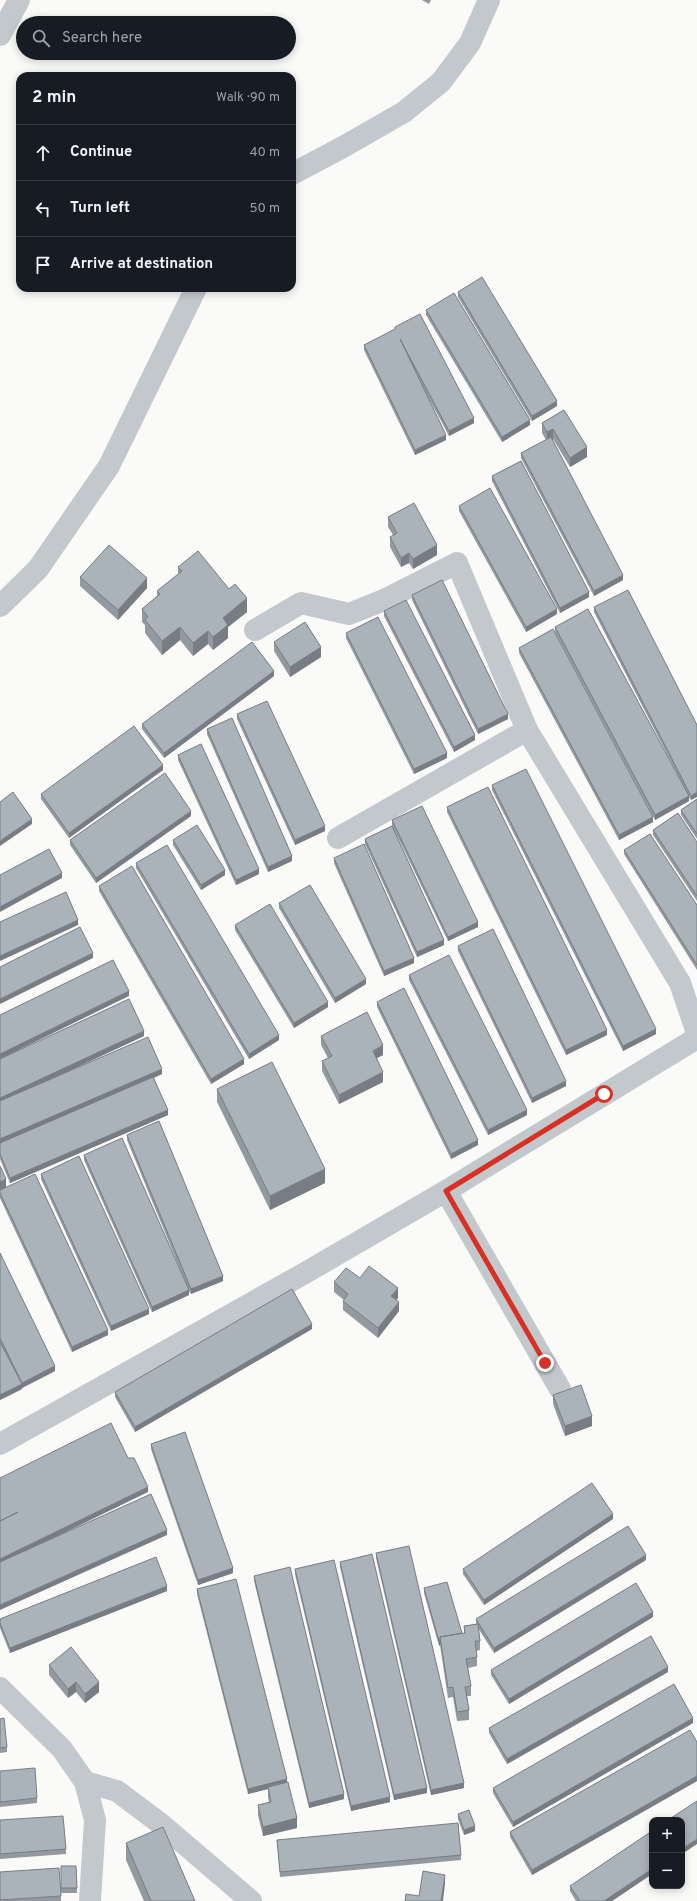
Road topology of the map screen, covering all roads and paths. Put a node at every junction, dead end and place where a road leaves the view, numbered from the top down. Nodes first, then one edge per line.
1 (19, 0) edge
2 (489, 0) edge
3 (0, 35) edge
4 (296, 172) edge
5 (194, 292) edge
6 (0, 606) edge
7 (255, 630) dead end
8 (527, 730) junction
9 (338, 838) dead end
10 (697, 1033) edge
11 (697, 1038) edge
12 (446, 1191) junction
13 (560, 1389) dead end
14 (0, 1444) edge
15 (0, 1688) edge
16 (85, 1782) junction
17 (90, 1901) edge
18 (251, 1901) edge

1 - 3 street
2 - 4 street
5 - 6 street
7 - 8 street
8 - 9 street
8 - 10 street
11 - 12 street
12 - 13 street
12 - 14 street
15 - 16 street
16 - 17 street
16 - 18 street

